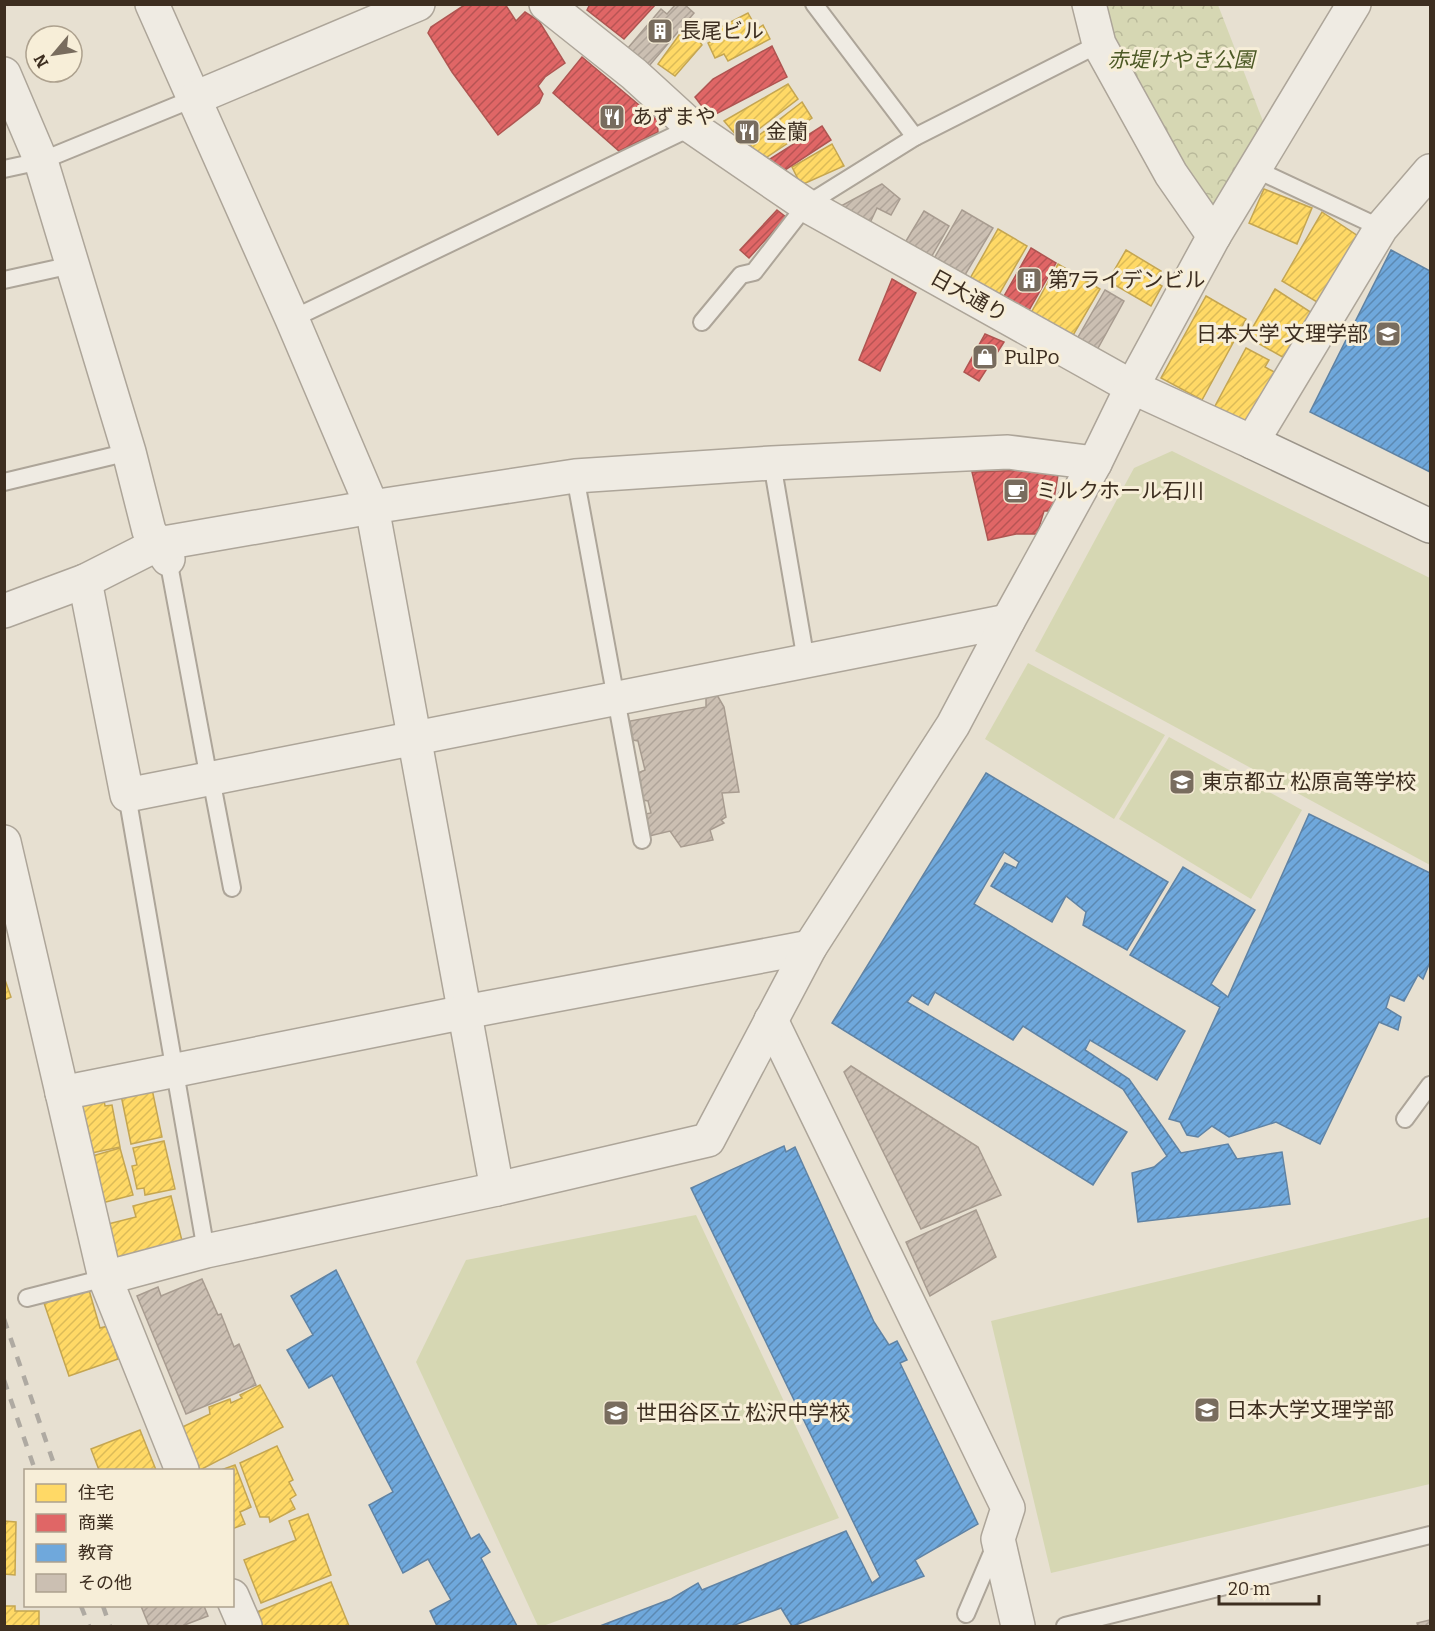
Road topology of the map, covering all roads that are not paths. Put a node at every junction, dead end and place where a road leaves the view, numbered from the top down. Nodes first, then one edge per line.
1 (152, 4) edge
2 (418, 4) edge
3 (546, 4) edge
4 (814, 4) edge
5 (1089, 4) edge
6 (1354, 4) edge
7 (1099, 44) junction
8 (4, 74) edge
9 (195, 98) junction
10 (692, 127) junction
11 (915, 137) junction
12 (41, 161) junction
13 (4, 169) edge
14 (1255, 169) junction
15 (1431, 171) edge
16 (806, 205) junction
17 (1382, 228) junction
18 (1214, 236) junction
19 (72, 265) junction
20 (4, 280) edge
21 (292, 319) junction
22 (702, 322) dead end
23 (1132, 387) junction
24 (1252, 442) junction
25 (129, 452) junction
26 (772, 463) junction
27 (1095, 464) junction
28 (575, 476) junction
29 (4, 483) edge
30 (372, 507) junction
31 (1431, 526) edge
32 (163, 551) junction
33 (85, 581) junction
34 (4, 611) edge
35 (1008, 621) junction
36 (806, 661) junction
37 (616, 699) junction
38 (414, 738) junction
39 (209, 779) junction
40 (127, 795) junction
41 (642, 840) dead end
42 (4, 842) edge
43 (232, 888) dead end
44 (810, 947) junction
45 (465, 1012) junction
46 (771, 1020) junction
47 (175, 1070) junction
48 (1431, 1085) edge
49 (62, 1093) junction
50 (1405, 1119) dead end
51 (497, 1189) junction
52 (206, 1251) junction
53 (105, 1278) junction
54 (27, 1298) dead end
55 (182, 1469) edge
56 (1431, 1535) edge
57 (998, 1539) junction
58 (234, 1601) edge
59 (966, 1614) dead end
60 (245, 1626) edge
61 (1018, 1626) edge
62 (1065, 1626) edge

1 - 9 street
2 - 9 street
3 - 10 street, 日大通り
4 - 11 lane
5 - 7 street
6 - 14 street
7 - 11 lane
7 - 18 street
8 - 12 street
9 - 12 lane
9 - 21 street
10 - 16 street, 日大通り
10 - 21 lane
11 - 16 lane
12 - 13 lane
12 - 19 street
14 - 17 lane
14 - 18 street
15 - 17 street
16 - 22 lane
16 - 23 street, 日大通り
17 - 24 street
18 - 23 street
19 - 20 lane
19 - 25 street
21 - 30 street
23 - 24 street, 日大通り
23 - 27 street
24 - 31 street, 日大通り
25 - 29 lane
25 - 32 street
26 - 27 street
26 - 28 street
26 - 36 lane
27 - 35 street
28 - 30 street
28 - 37 lane
30 - 32 street
30 - 38 street
32 - 33 street
32 - 39 lane
33 - 34 street
33 - 40 street
35 - 36 street
35 - 44 street
36 - 37 street
37 - 38 street
37 - 41 lane
38 - 39 street
38 - 45 street
39 - 40 street
39 - 43 lane
40 - 47 lane
42 - 49 street
44 - 45 street
44 - 46 street
45 - 47 street
45 - 51 street
46 - 51 street
46 - 57 street
47 - 49 street
47 - 52 lane
48 - 50 lane
49 - 53 street
51 - 52 street
52 - 53 street
53 - 54 lane
53 - 55 street
56 - 62 lane
57 - 59 lane
57 - 61 street
58 - 60 street

